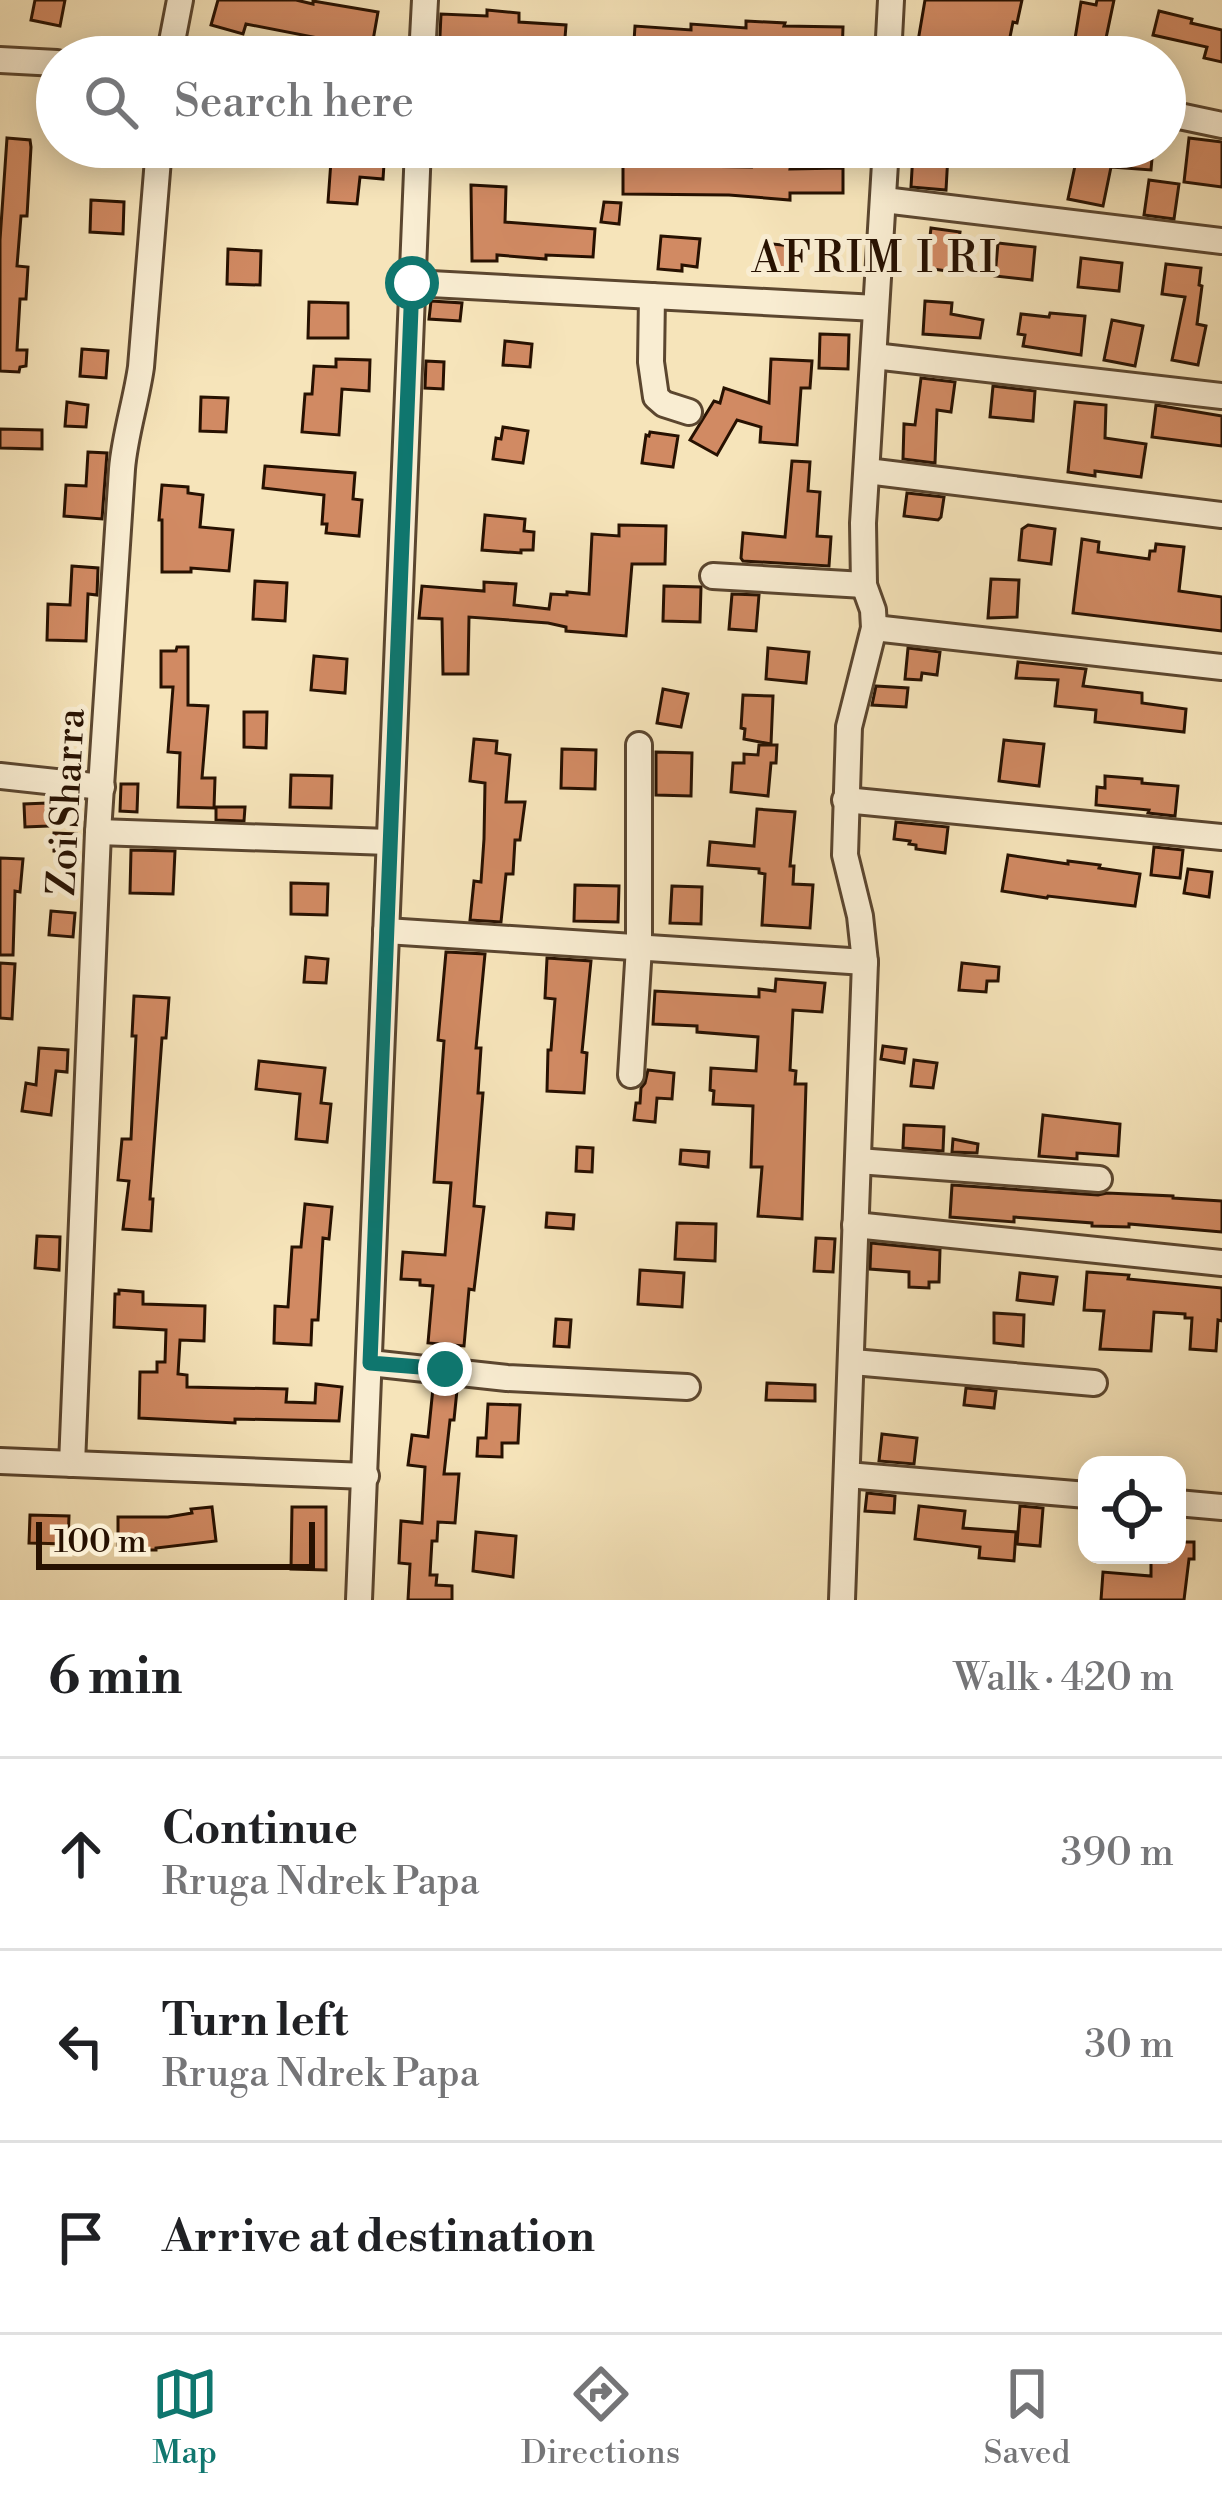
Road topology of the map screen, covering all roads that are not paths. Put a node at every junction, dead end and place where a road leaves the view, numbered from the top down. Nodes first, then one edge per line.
1 (180, 0) edge
2 (425, 0) edge
3 (890, 0) edge
4 (173, 36) edge
5 (423, 36) edge
6 (893, 36) edge
7 (0, 60) edge
8 (36, 62) edge
9 (1186, 117) edge
10 (1222, 125) edge
11 (156, 168) edge
12 (417, 168) edge
13 (885, 168) edge
14 (884, 200) junction
15 (1222, 241) edge
16 (412, 283) junction
17 (652, 296) junction
18 (876, 308) junction
19 (874, 356) junction
20 (1222, 396) edge
21 (688, 412) dead end
22 (867, 471) junction
23 (1222, 515) edge
24 (713, 576) dead end
25 (864, 585) junction
26 (874, 628) junction
27 (1222, 667) edge
28 (639, 745) dead end
29 (0, 776) edge
30 (102, 788) junction
31 (844, 800) junction
32 (98, 832) junction
33 (1222, 837) edge
34 (389, 842) junction
35 (386, 931) junction
36 (639, 947) junction
37 (865, 962) junction
38 (632, 1075) dead end
39 (858, 1161) junction
40 (1099, 1179) dead end
41 (855, 1226) junction
42 (1222, 1263) edge
43 (853, 1362) junction
44 (370, 1363) junction
45 (1094, 1383) dead end
46 (687, 1387) dead end
47 (0, 1461) edge
48 (73, 1464) junction
49 (847, 1475) junction
50 (366, 1476) junction
51 (1078, 1495) edge
52 (1186, 1504) edge
53 (1222, 1507) edge
54 (359, 1600) edge
55 (842, 1600) edge

1 - 4 street
2 - 5 street
3 - 6 street
7 - 8 street
9 - 10 street
11 - 30 street, Zoi Sharra
12 - 16 street
13 - 14 street
14 - 15 street
14 - 18 street
16 - 17 street
16 - 34 street
17 - 18 street
17 - 21 street
18 - 19 street
19 - 20 street
19 - 22 street
22 - 23 street
22 - 25 street
24 - 25 street
25 - 26 street
26 - 27 street
26 - 31 street
28 - 36 street
29 - 30 street
30 - 32 street, Zoi Sharra
31 - 33 street
31 - 37 street
32 - 34 street
32 - 48 street, Zoi Sharra
34 - 35 street
35 - 36 street
35 - 44 street
36 - 37 street
36 - 38 street
37 - 39 street
39 - 40 street
39 - 41 street
41 - 42 street
41 - 43 street
43 - 45 street
43 - 49 street
44 - 46 street
44 - 50 street
47 - 48 street
48 - 50 street
49 - 51 street
49 - 55 street
50 - 54 street
52 - 53 street

